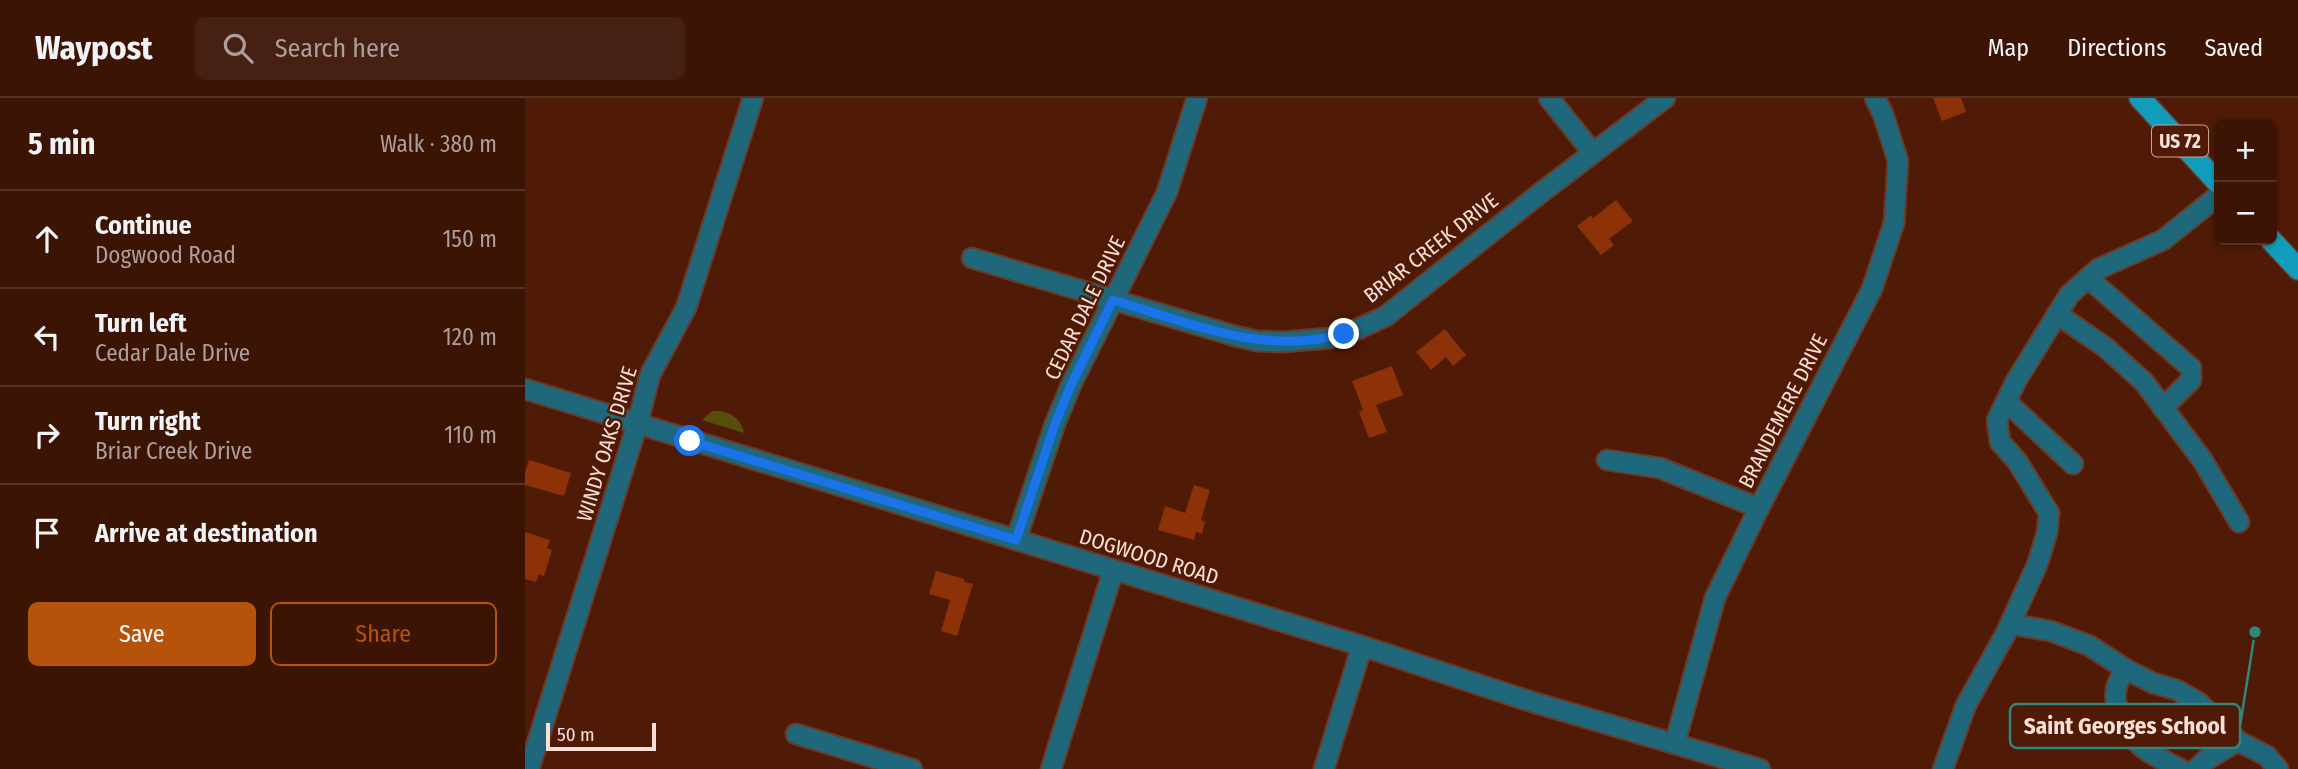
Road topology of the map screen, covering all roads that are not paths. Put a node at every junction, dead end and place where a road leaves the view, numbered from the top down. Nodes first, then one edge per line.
1 (753, 98) edge
2 (1197, 98) edge
3 (1549, 98) edge
4 (1665, 98) edge
5 (1875, 98) edge
6 (2140, 98) edge
7 (1593, 153) junction
8 (2217, 182) edge
9 (2214, 199) edge
10 (2276, 245) edge
11 (972, 258) dead end
12 (2298, 270) edge
13 (2088, 278) junction
14 (1113, 300) junction
15 (2057, 314) junction
16 (525, 389) edge
17 (2007, 402) junction
18 (2163, 408) junction
19 (637, 425) junction
20 (1607, 460) dead end
21 (2073, 464) dead end
22 (1759, 508) junction
23 (2239, 522) dead end
24 (1016, 540) junction
25 (1113, 571) junction
26 (2010, 624) junction
27 (1362, 646) junction
28 (2127, 670) junction
29 (796, 734) dead end
30 (2238, 741) junction
31 (1675, 743) junction
32 (529, 769) edge
33 (912, 769) edge
34 (1051, 769) edge
35 (1324, 769) edge
36 (1760, 769) edge
37 (1943, 769) edge
38 (2180, 769) edge
39 (2196, 769) edge
40 (2278, 769) edge

1 - 19 street, WINDY OAKS DRIVE
2 - 14 street, CEDAR DALE DRIVE
3 - 7 street
4 - 7 street, BRIAR CREEK DRIVE
5 - 22 street, BRANDEMERE DRIVE
6 - 8 main road, US 72
7 - 14 street, BRIAR CREEK DRIVE
9 - 13 street
10 - 12 main road
11 - 14 street, BRIAR CREEK DRIVE
13 - 15 street
13 - 18 street
14 - 24 street, CEDAR DALE DRIVE
15 - 17 street
15 - 18 street
16 - 19 street, DOGWOOD ROAD
17 - 21 street
17 - 26 street
18 - 23 street
19 - 24 street, DOGWOOD ROAD
19 - 32 street, WINDY OAKS DRIVE
20 - 22 street
22 - 31 street, BRANDEMERE DRIVE
24 - 25 street, DOGWOOD ROAD
25 - 27 street, DOGWOOD ROAD
25 - 34 street
26 - 28 street
26 - 37 street
27 - 31 street, DOGWOOD ROAD
27 - 35 street
28 - 30 street
28 - 38 street
29 - 33 street
30 - 39 street
30 - 40 street
31 - 36 street, DOGWOOD ROAD

